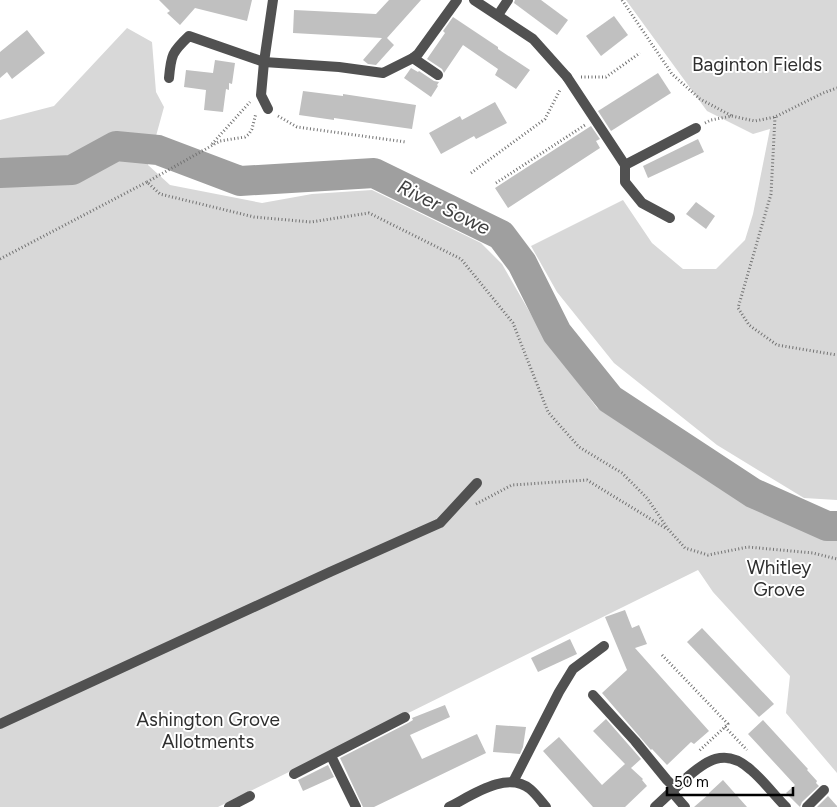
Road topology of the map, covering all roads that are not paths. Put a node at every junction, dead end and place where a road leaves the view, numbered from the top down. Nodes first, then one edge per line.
1 (273, 0) edge
2 (457, 0) edge
3 (474, 0) edge
4 (508, 0) edge
5 (498, 15) junction
6 (413, 58) junction
7 (264, 62) junction
8 (438, 75) dead end
9 (169, 78) dead end
10 (268, 109) road end
11 (696, 128) road end
12 (625, 165) junction
13 (670, 218) dead end
14 (477, 483) dead end
15 (604, 646) dead end
16 (593, 695) dead end
17 (405, 717) dead end
18 (0, 724) edge
19 (331, 756) junction
20 (294, 774) dead end
21 (513, 782) junction
22 (673, 790) junction
23 (824, 790) dead end
24 (250, 796) dead end
25 (229, 807) edge
26 (356, 807) edge
27 (449, 807) edge
28 (546, 807) edge
29 (655, 807) edge
30 (686, 807) edge
31 (786, 807) edge
32 (807, 807) edge

1 - 7 street
2 - 6 street
3 - 5 street
4 - 5 street
5 - 12 street
6 - 7 street
6 - 8 street
7 - 9 street
7 - 10 street
11 - 12 street
12 - 13 street
14 - 18 street
15 - 21 street
16 - 22 street
17 - 19 street
19 - 20 street
19 - 26 street
21 - 27 street
21 - 28 street
22 - 29 street
22 - 30 street
22 - 31 street
23 - 32 street
24 - 25 street

